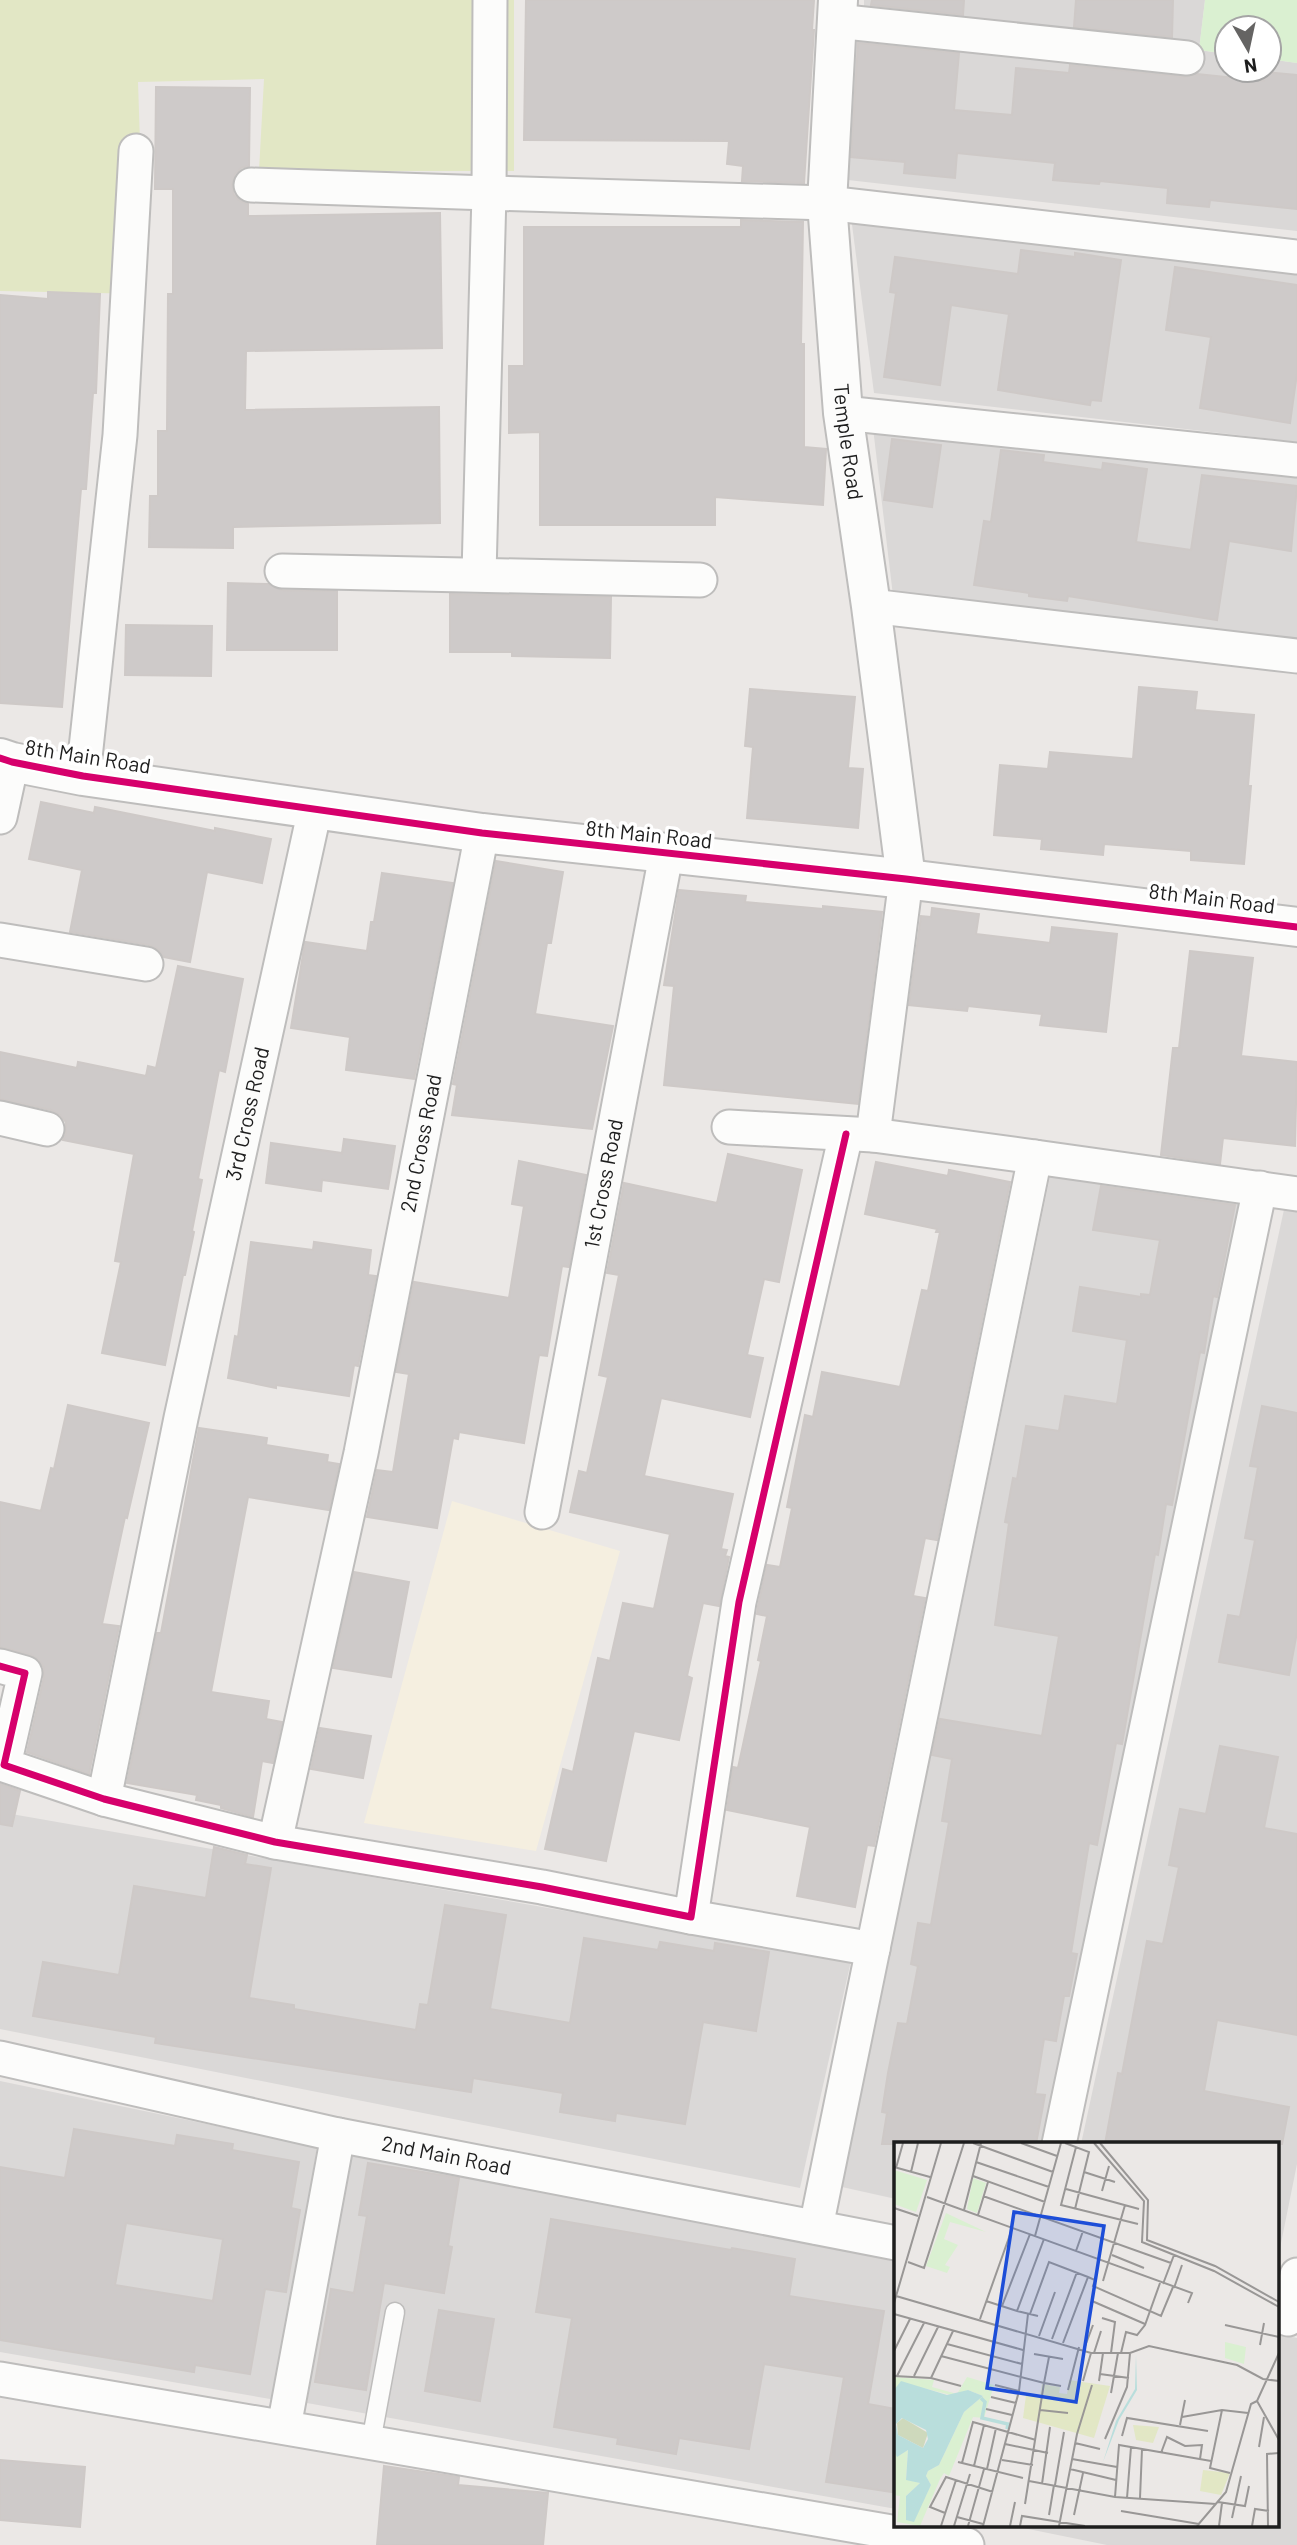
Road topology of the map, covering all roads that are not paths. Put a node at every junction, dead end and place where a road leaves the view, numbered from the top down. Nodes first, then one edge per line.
1 (490, 0) edge
2 (837, 10) edge
3 (1186, 58) dead end
4 (136, 151) dead end
5 (251, 185) dead end
6 (489, 193) junction
7 (827, 203) junction
8 (1297, 257) edge
9 (843, 413) junction
10 (1297, 460) edge
11 (282, 571) dead end
12 (479, 575) junction
13 (700, 580) dead end
14 (871, 606) junction
15 (1297, 656) edge
16 (6, 760) edge
17 (83, 776) junction
18 (315, 809) junction
19 (0, 817) edge
20 (482, 833) junction
21 (666, 855) junction
22 (906, 879) junction
23 (1297, 927) edge
24 (0, 940) edge
25 (146, 964) dead end
26 (0, 1118) edge
27 (729, 1126) dead end
28 (47, 1129) dead end
29 (860, 1135) junction
30 (1035, 1157) junction
31 (1260, 1188) junction
32 (1297, 1194) edge
33 (542, 1512) dead end
34 (0, 1666) edge
35 (104, 1799) junction
36 (275, 1842) junction
37 (691, 1917) junction
38 (873, 1949) junction
39 (0, 2058) edge
40 (338, 2135) junction
41 (1059, 2142) edge
42 (816, 2227) junction
43 (894, 2243) edge
44 (1297, 2275) edge
45 (395, 2312) dead end
46 (1288, 2319) edge
47 (0, 2379) edge
48 (284, 2427) junction
49 (371, 2442) junction
50 (914, 2535) edge
51 (967, 2545) edge

1 - 6 street
2 - 3 street
2 - 7 street, Temple Road
4 - 17 street
5 - 6 street
6 - 7 street
6 - 12 street
7 - 8 street
7 - 9 street, Temple Road
9 - 10 street
9 - 14 street, Temple Road
11 - 12 street
12 - 13 street
14 - 15 street
14 - 22 street, Temple Road
16 - 17 street, 8th Main Road
16 - 19 street
17 - 18 street, 8th Main Road
18 - 20 street, 8th Main Road
18 - 35 street, 3rd Cross Road
20 - 21 street, 8th Main Road
20 - 36 street, 2nd Cross Road
21 - 22 street, 8th Main Road
21 - 33 street, 1st Cross Road
22 - 23 street, 8th Main Road
22 - 29 street
24 - 25 street
26 - 28 street
27 - 29 street
29 - 30 street
29 - 37 street
30 - 31 street
30 - 38 street
31 - 32 street
31 - 41 street
34 - 35 street
35 - 36 street
36 - 37 street
37 - 38 street
38 - 42 street
39 - 40 street, 2nd Main Road
40 - 42 street, 2nd Main Road
40 - 48 street
42 - 43 street, 2nd Main Road
44 - 46 street
45 - 49 lane
47 - 48 street
48 - 49 street
49 - 50 street
50 - 51 street

